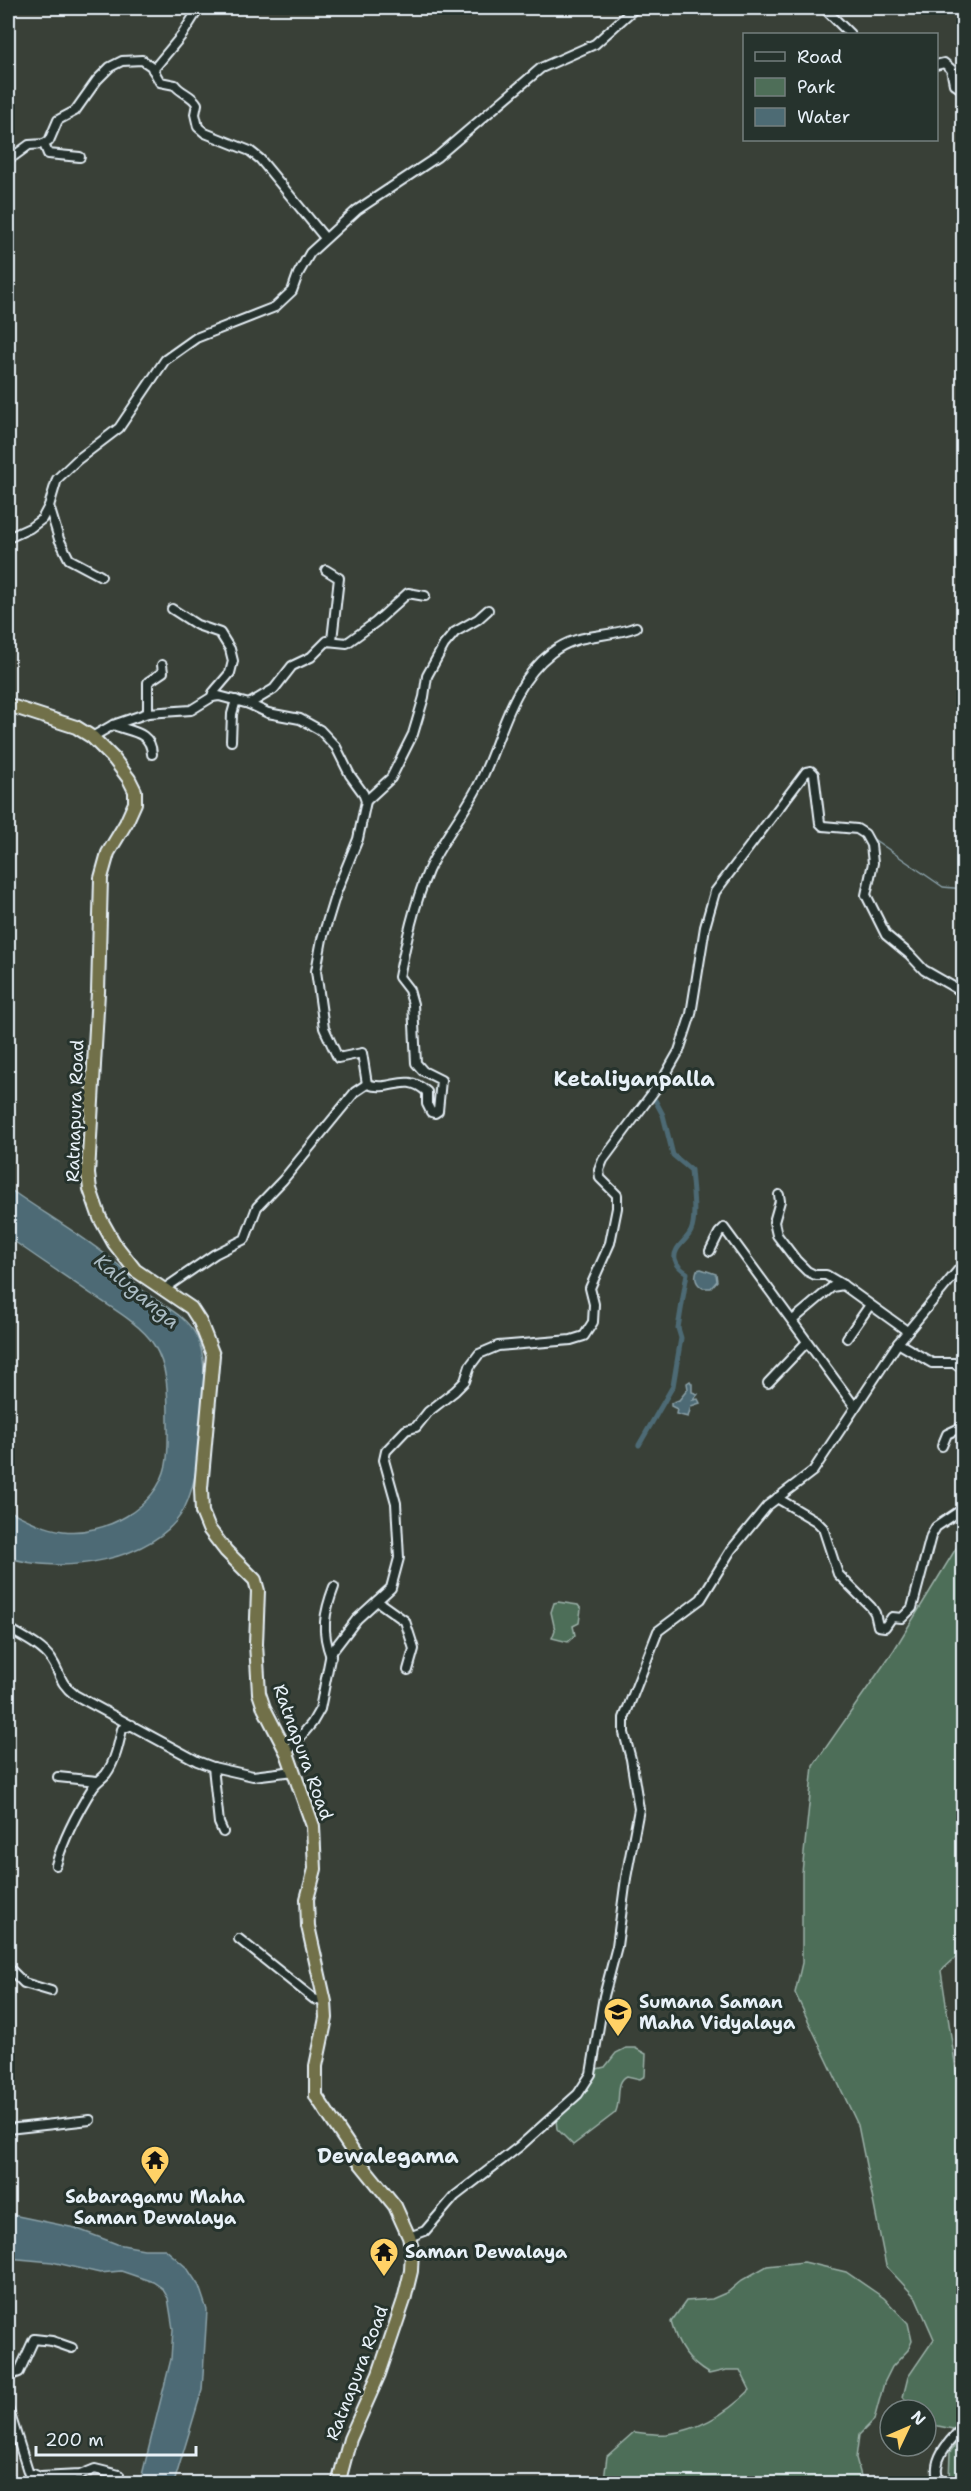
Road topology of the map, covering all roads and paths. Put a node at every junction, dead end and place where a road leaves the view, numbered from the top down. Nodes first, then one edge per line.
1 (200, 8) edge
2 (635, 8) edge
3 (824, 8) edge
4 (849, 33) edge
5 (938, 64) edge
6 (153, 70) junction
7 (963, 91) edge
8 (963, 103) edge
9 (963, 109) edge
10 (44, 144) junction
11 (8, 156) edge
12 (80, 158) dead end
13 (325, 238) junction
14 (8, 291) edge
15 (8, 296) edge
16 (49, 506) junction
17 (8, 538) edge
18 (326, 570) dead end
19 (101, 576) dead end
20 (425, 596) dead end
21 (172, 609) dead end
22 (488, 610) dead end
23 (636, 627) dead end
24 (332, 640) junction
25 (162, 665) dead end
26 (212, 697) junction
27 (236, 700) junction
28 (249, 704) junction
29 (9, 706) edge
30 (148, 713) junction
31 (113, 725) junction
32 (92, 737) junction
33 (231, 741) dead end
34 (152, 754) dead end
35 (366, 801) junction
36 (963, 993) edge
37 (367, 1084) junction
38 (779, 1195) dead end
39 (710, 1251) dead end
40 (963, 1263) edge
41 (843, 1285) junction
42 (164, 1289) junction
43 (870, 1305) junction
44 (793, 1320) junction
45 (906, 1331) junction
46 (847, 1338) dead end
47 (807, 1342) junction
48 (898, 1343) junction
49 (963, 1370) edge
50 (768, 1383) dead end
51 (855, 1407) junction
52 (963, 1426) edge
53 (942, 1446) dead end
54 (777, 1498) junction
55 (963, 1508) edge
56 (334, 1587) dead end
57 (377, 1601) junction
58 (8, 1628) edge
59 (331, 1657) junction
60 (408, 1670) dead end
61 (132, 1725) junction
62 (287, 1753) junction
63 (213, 1767) junction
64 (294, 1771) junction
65 (58, 1777) dead end
66 (97, 1780) junction
67 (223, 1832) dead end
68 (56, 1864) dead end
69 (239, 1939) dead end
70 (12, 1971) dead end
71 (51, 1991) dead end
72 (325, 2002) junction
73 (90, 2120) dead end
74 (8, 2129) edge
75 (409, 2237) junction
76 (72, 2348) dead end
77 (8, 2376) edge
78 (8, 2408) edge
79 (963, 2426) edge
80 (119, 2475) dead end
81 (31, 2481) edge
82 (338, 2484) edge
83 (940, 2484) edge

1 - 6 street
2 - 13 street
3 - 4 street
5 - 7 street
6 - 10 street
6 - 13 street
8 - 9 street
10 - 11 street
10 - 12 street
13 - 16 street
14 - 15 street
16 - 17 street
16 - 19 street
18 - 24 street
20 - 24 street
21 - 26 street
22 - 35 street
23 - 37 street
24 - 28 street
25 - 30 street
26 - 27 street
26 - 30 street
27 - 28 street
27 - 33 street
28 - 35 street
29 - 32 highway, Ratnapura Road
30 - 31 street
31 - 32 street
31 - 34 street
32 - 42 highway, Ratnapura Road
35 - 37 street
36 - 57 street
37 - 42 street
38 - 41 street
39 - 44 street
40 - 45 street
41 - 43 street
41 - 44 street
42 - 62 highway, Ratnapura Road
43 - 45 street
43 - 46 street
44 - 47 street
45 - 48 street
47 - 50 street
47 - 51 street
48 - 49 street
48 - 51 street
51 - 54 street
52 - 53 street
54 - 55 street
54 - 75 street
56 - 59 street
57 - 59 street
57 - 60 street
58 - 61 street
59 - 62 street
61 - 63 street
61 - 66 street
62 - 64 highway, Ratnapura Road
63 - 64 street
63 - 67 street
64 - 72 highway, Ratnapura Road
65 - 66 street
66 - 68 street
69 - 72 street
70 - 71 street
72 - 75 highway, Ratnapura Road
73 - 74 street
75 - 82 highway, Ratnapura Road
76 - 77 street
78 - 81 street
79 - 83 street
80 - 81 street

